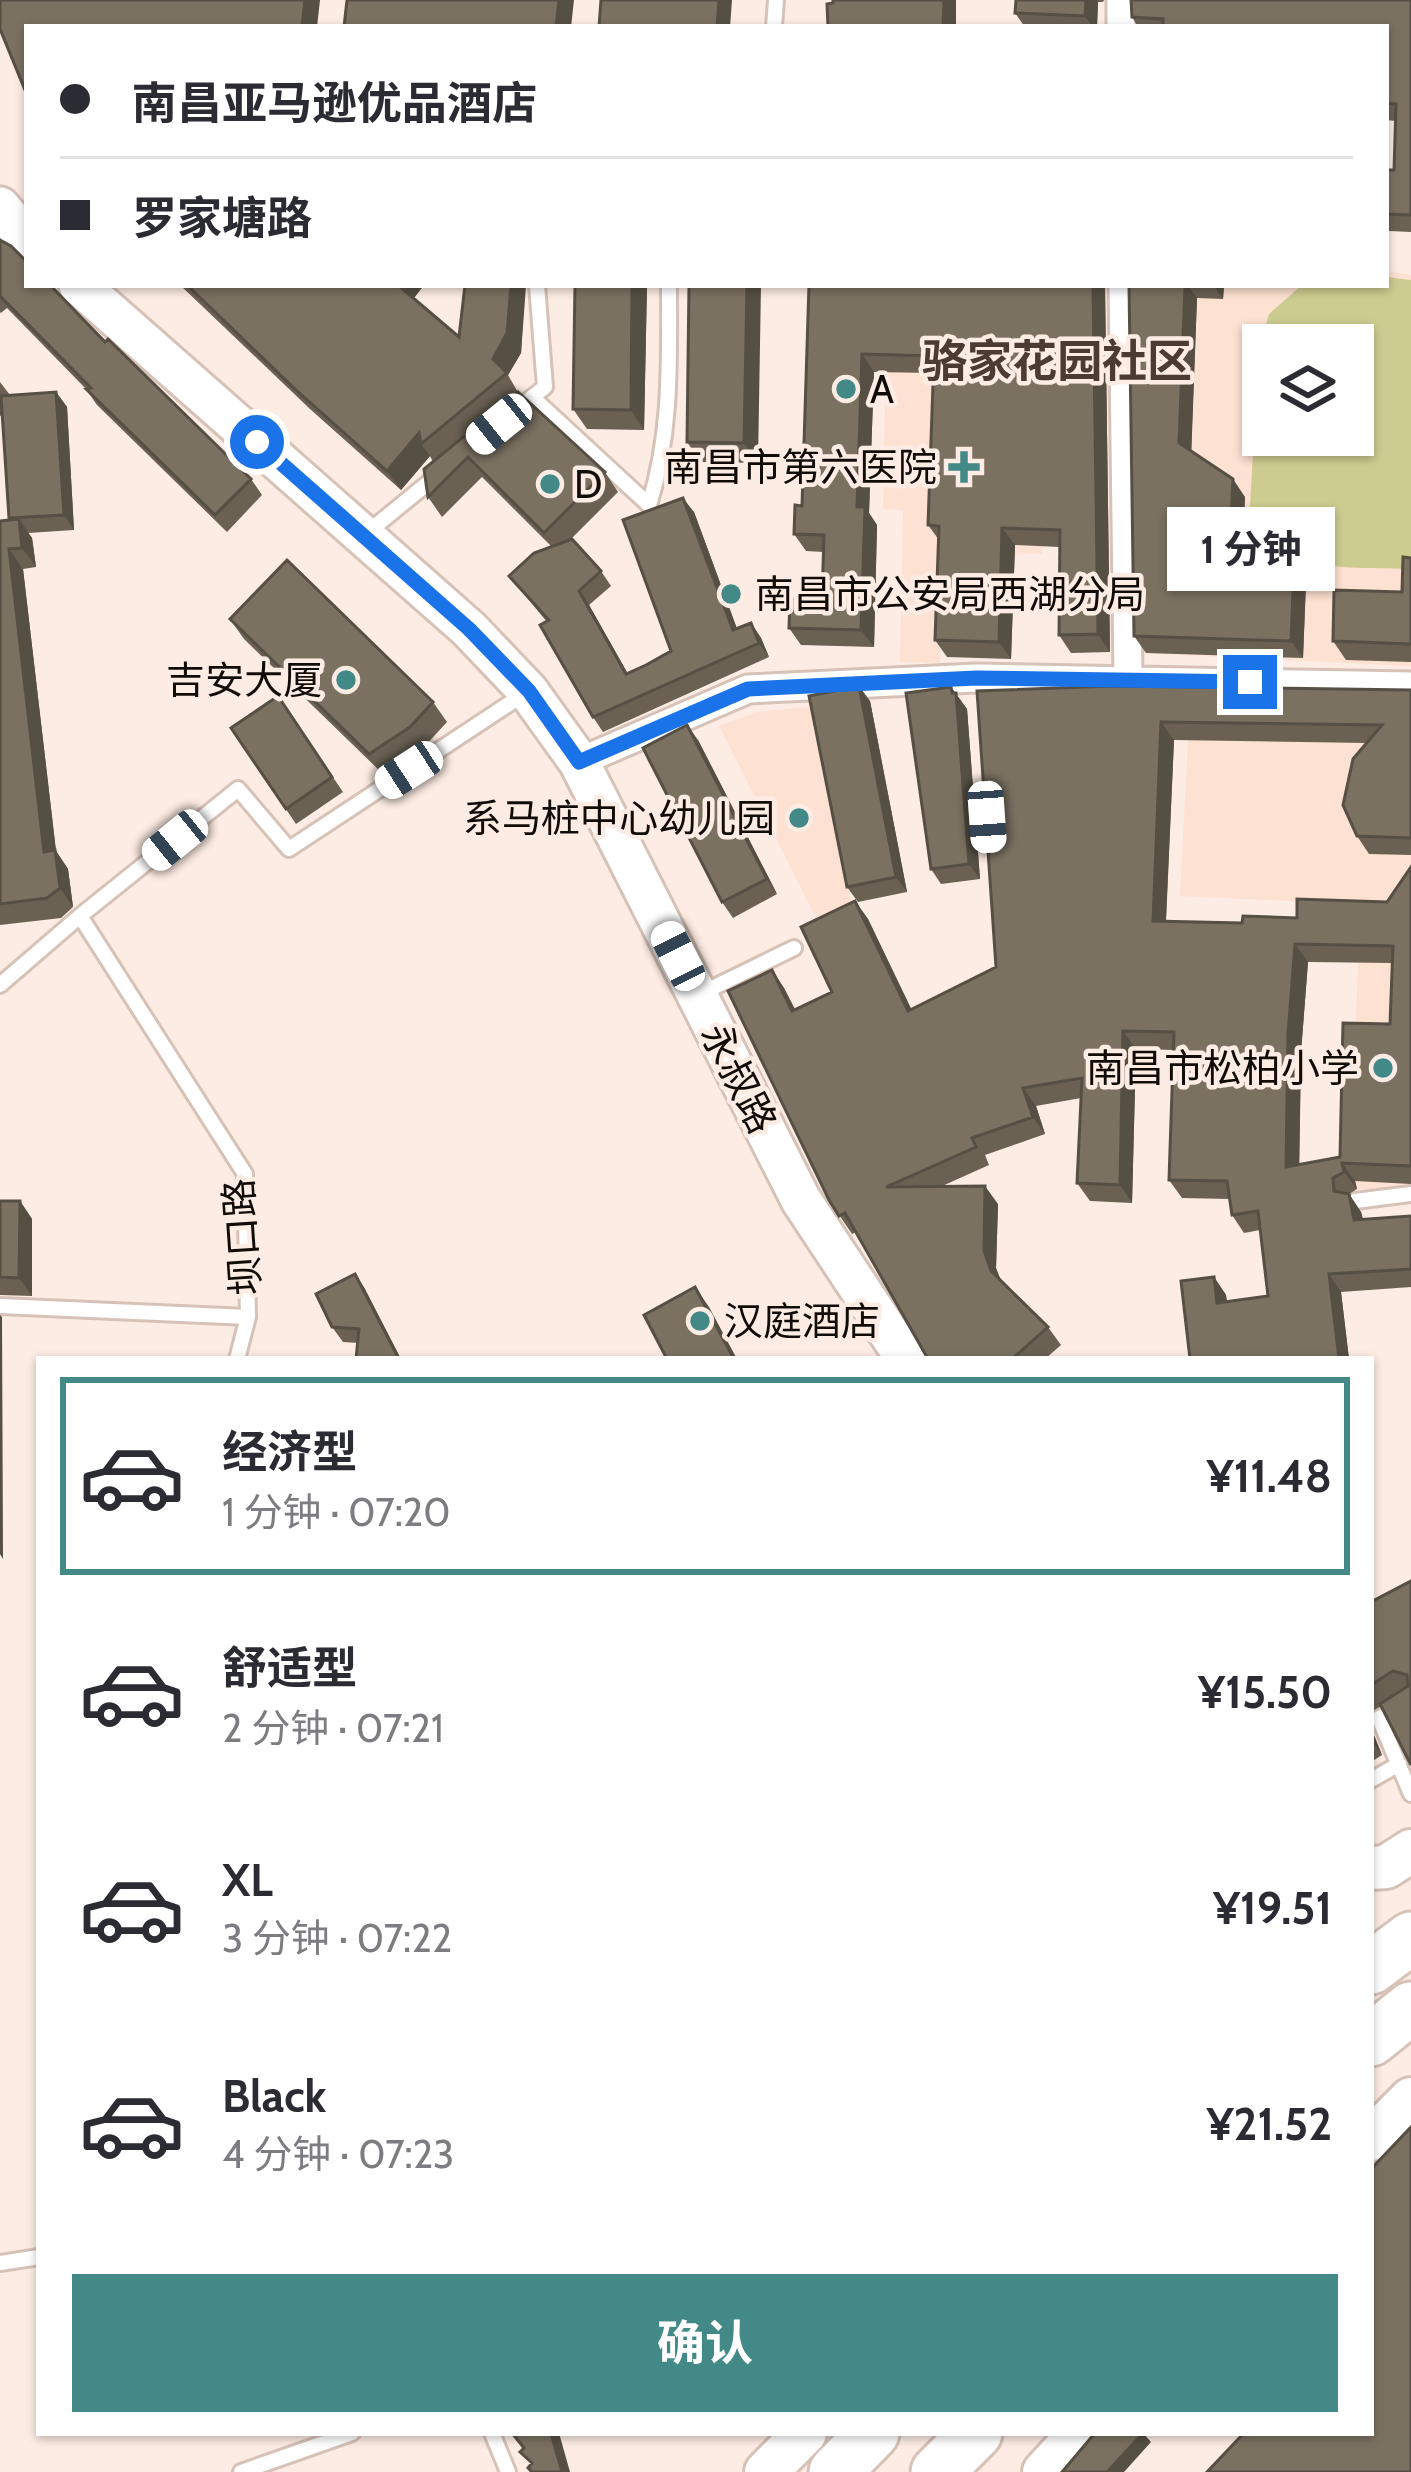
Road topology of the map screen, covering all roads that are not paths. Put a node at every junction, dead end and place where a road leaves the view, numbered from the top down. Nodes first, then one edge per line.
1 (0, 207) edge
2 (24, 235) edge
3 (82, 288) edge
4 (537, 288) edge
5 (669, 288) edge
6 (1123, 288) edge
7 (532, 397) junction
8 (515, 411) edge
9 (448, 466) edge
10 (364, 536) junction
11 (1128, 678) junction
12 (1411, 686) edge
13 (529, 691) junction
14 (579, 762) junction
15 (80, 916) junction
16 (794, 948) dead end
17 (0, 985) edge
18 (698, 995) junction
19 (1411, 1194) edge
20 (1354, 1202) edge
21 (0, 1306) edge
22 (248, 1317) junction
23 (238, 1356) edge
24 (904, 1356) edge
25 (1411, 1700) edge
26 (1399, 1764) junction
27 (1374, 1778) edge
28 (1411, 1794) edge
29 (1411, 1851) edge
30 (1374, 1868) edge
31 (1411, 1938) edge
32 (1374, 1966) edge
33 (1411, 2008) edge
34 (1374, 2039) edge
35 (1411, 2099) edge
36 (1374, 2136) edge
37 (36, 2257) edge
38 (0, 2263) edge
39 (344, 2436) edge
40 (493, 2436) edge
41 (803, 2436) edge
42 (870, 2436) edge
43 (973, 2436) edge
44 (1077, 2436) edge
45 (242, 2472) edge
46 (508, 2472) edge
47 (766, 2472) edge
48 (835, 2472) edge
49 (937, 2472) edge
50 (1044, 2472) edge

1 - 2 street
3 - 10 street, 永叔路
4 - 7 lane
5 - 7 lane
6 - 11 street
7 - 8 lane
9 - 10 lane
10 - 13 street, 永叔路
11 - 12 street
11 - 14 street
13 - 14 street, 永叔路
13 - 15 lane
14 - 18 street, 永叔路
15 - 17 lane
15 - 22 lane, 坝口路
16 - 18 lane
18 - 24 street, 永叔路
19 - 20 lane
21 - 22 lane, 坝口路
22 - 23 lane
25 - 26 lane
26 - 27 lane
26 - 28 lane
29 - 30 main road
31 - 32 highway
33 - 34 highway
35 - 36 main road
37 - 38 lane
39 - 45 lane
40 - 46 lane
41 - 47 main road
42 - 48 highway
43 - 49 highway
44 - 50 main road

